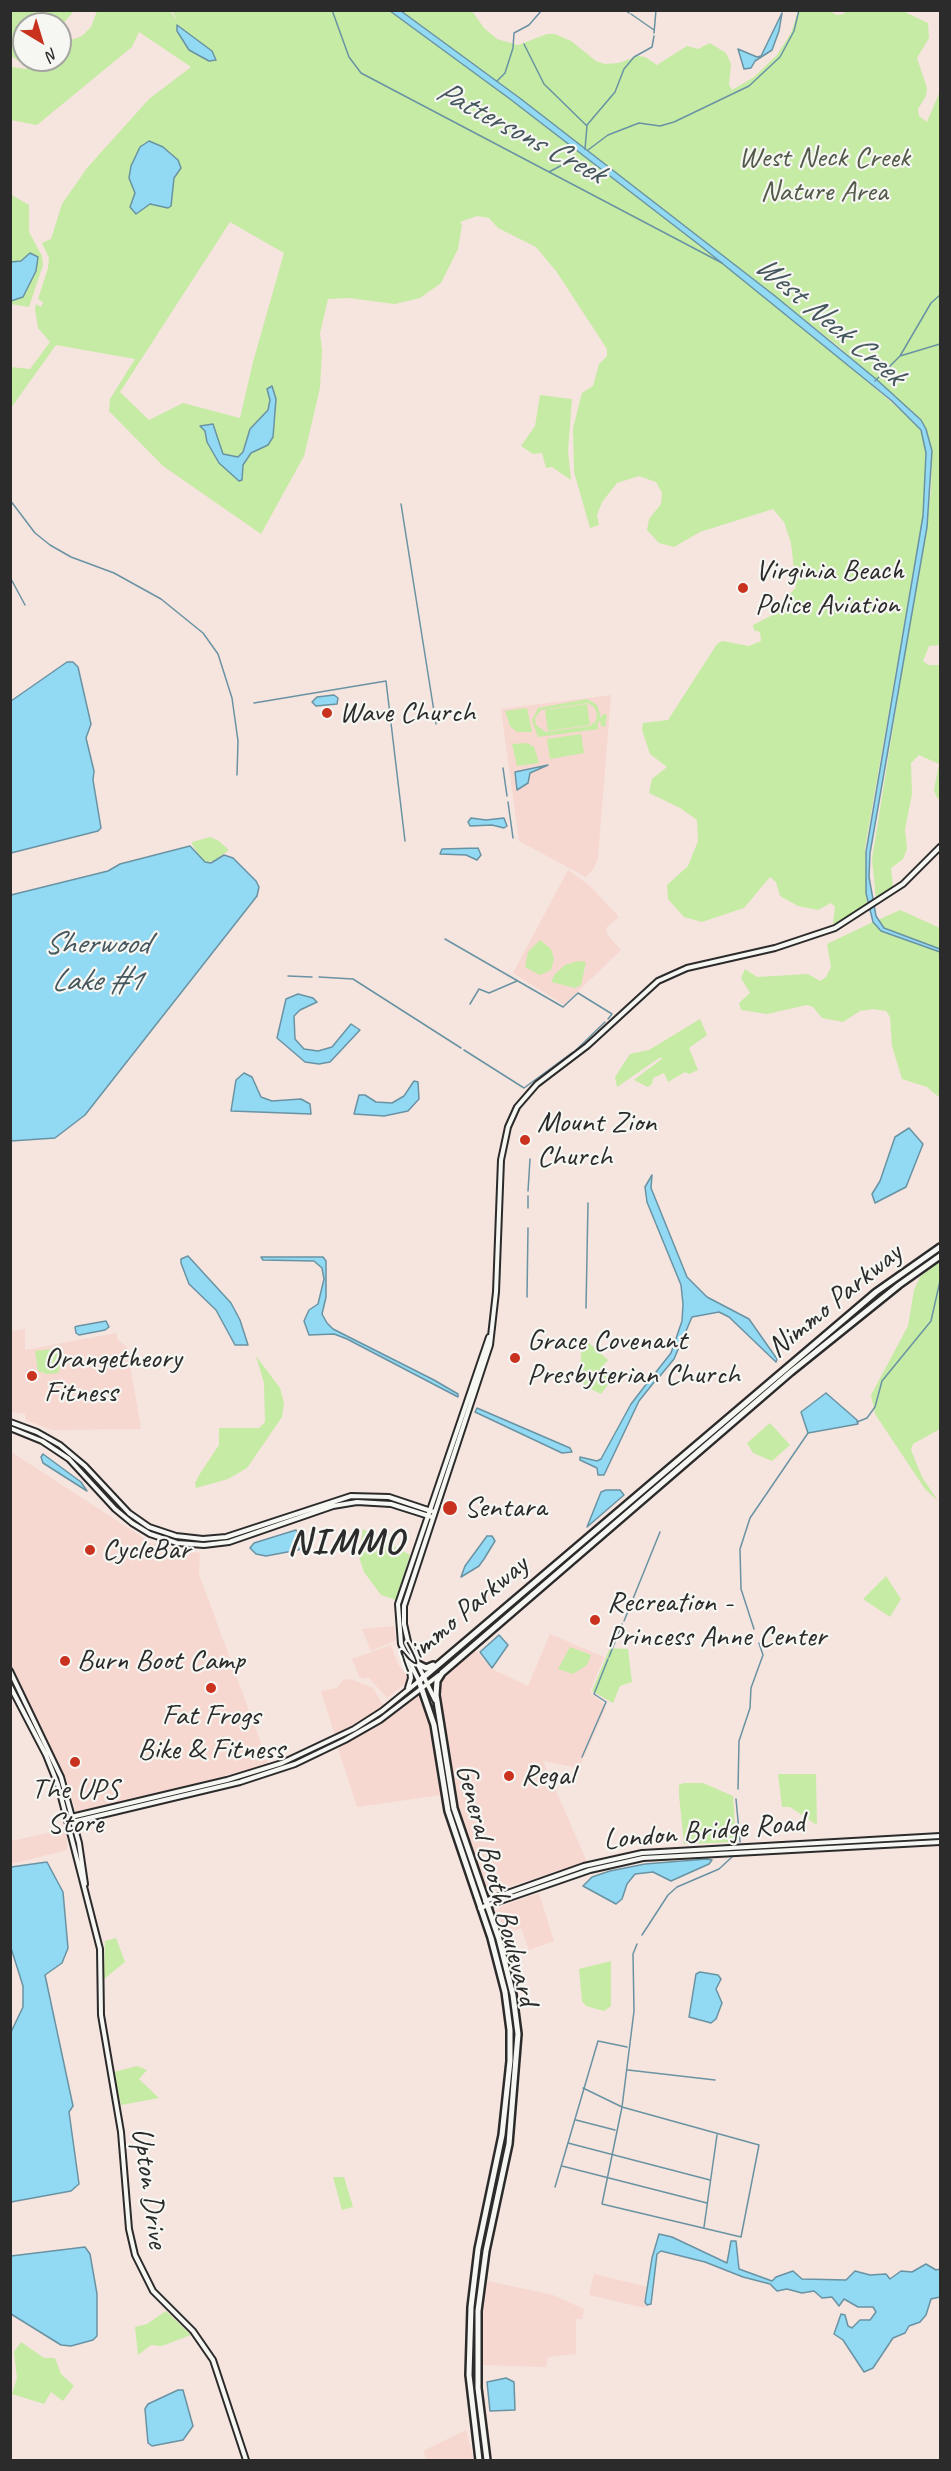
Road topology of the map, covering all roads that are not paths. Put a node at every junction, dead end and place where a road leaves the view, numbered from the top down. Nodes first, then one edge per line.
1 (940, 847) edge
2 (940, 1246) edge
3 (940, 1256) edge
4 (493, 1324) junction
5 (10, 1422) edge
6 (10, 1428) edge
7 (428, 1513) junction
8 (433, 1515) junction
9 (401, 1644) junction
10 (461, 1644) junction
11 (418, 1664) junction
12 (10, 1671) edge
13 (442, 1673) junction
14 (424, 1676) junction
15 (419, 1681) junction
16 (428, 1684) junction
17 (10, 1686) edge
18 (422, 1689) junction
19 (407, 1690) junction
20 (440, 1715) junction
21 (440, 1774) junction
22 (452, 1798) junction
23 (70, 1820) junction
24 (940, 1836) edge
25 (940, 1842) edge
26 (487, 1903) junction
27 (480, 1906) junction
28 (246, 2460) edge
29 (479, 2460) edge
30 (487, 2460) edge

1 - 4 main road
2 - 10 highway, Nimmo Parkway
3 - 13 highway, Nimmo Parkway
4 - 7 main road, General Booth Boulevard
4 - 8 main road, General Booth Boulevard
5 - 7 main road
6 - 7 main road
7 - 8 main road
7 - 9 main road, General Booth Boulevard
8 - 11 main road, General Booth Boulevard
9 - 15 main road, General Booth Boulevard
9 - 19 main road
10 - 11 highway
10 - 14 highway, Nimmo Parkway
11 - 14 main road, General Booth Boulevard
12 - 23 main road, Upton Drive
13 - 16 main road, Nimmo Parkway
13 - 20 highway
14 - 15 highway, Nimmo Parkway
14 - 16 main road, General Booth Boulevard
15 - 18 highway, General Booth Boulevard
15 - 19 main road, Nimmo Parkway
16 - 18 main road, Nimmo Parkway
16 - 20 main road, General Booth Boulevard
17 - 23 main road, Upton Drive
18 - 21 highway, General Booth Boulevard
18 - 23 main road, Nimmo Parkway
19 - 23 main road, Nimmo Parkway
20 - 22 highway, General Booth Boulevard
21 - 22 highway
21 - 27 highway, General Booth Boulevard
22 - 26 highway, General Booth Boulevard
23 - 28 main road, Upton Drive
24 - 26 main road, London Bridge Road
25 - 26 main road, London Bridge Road
26 - 27 main road, London Bridge Road
26 - 30 highway, General Booth Boulevard
27 - 29 highway, General Booth Boulevard

